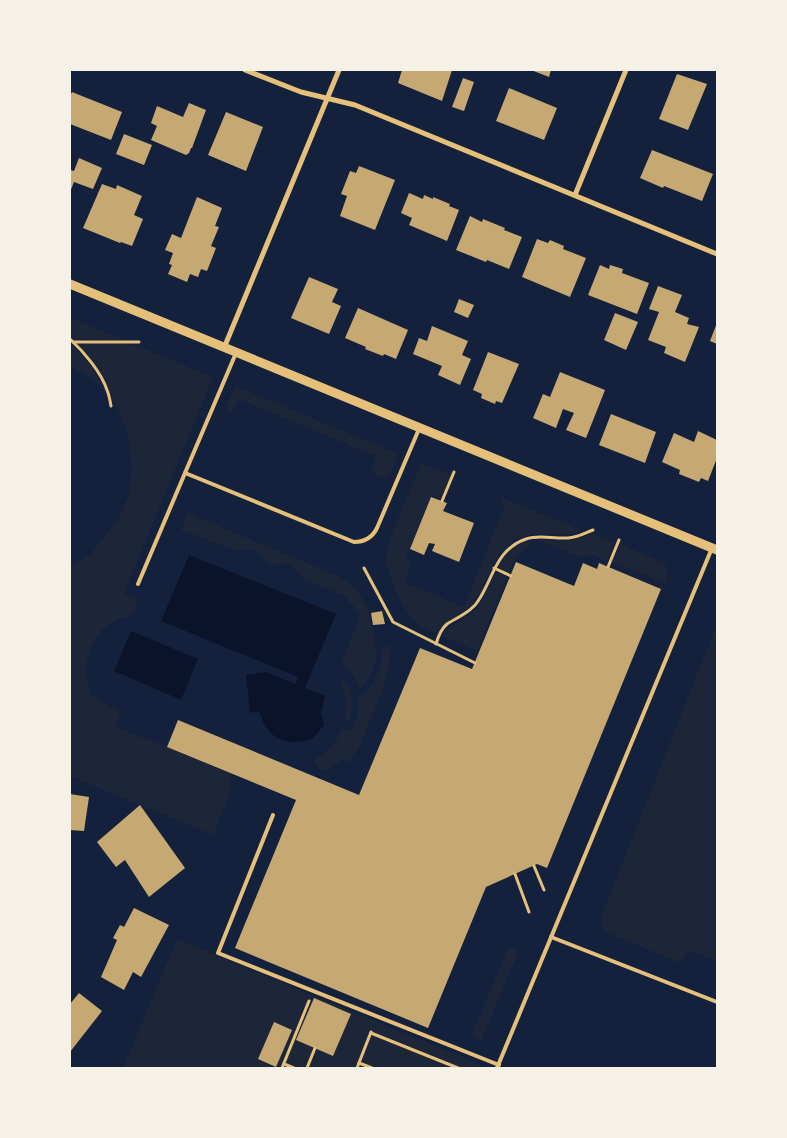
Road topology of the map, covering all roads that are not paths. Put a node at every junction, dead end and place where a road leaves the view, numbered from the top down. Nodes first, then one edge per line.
1 (245, 70) edge
2 (339, 70) edge
3 (626, 70) edge
4 (327, 98) junction
5 (575, 195) junction
6 (717, 254) edge
7 (70, 284) edge
8 (224, 348) junction
9 (236, 353) junction
10 (419, 428) junction
11 (185, 472) junction
12 (714, 549) edge
13 (138, 584) dead end
14 (273, 815) dead end
15 (551, 937) junction
16 (717, 1002) edge
17 (498, 1066) edge

1 - 4 street
2 - 4 street
3 - 5 street
4 - 5 street
4 - 8 street
5 - 6 street
7 - 8 street
8 - 9 street
9 - 10 street
9 - 11 lane
10 - 11 lane
10 - 12 street
11 - 13 lane
12 - 15 lane
14 - 17 lane
15 - 16 lane
15 - 17 lane

